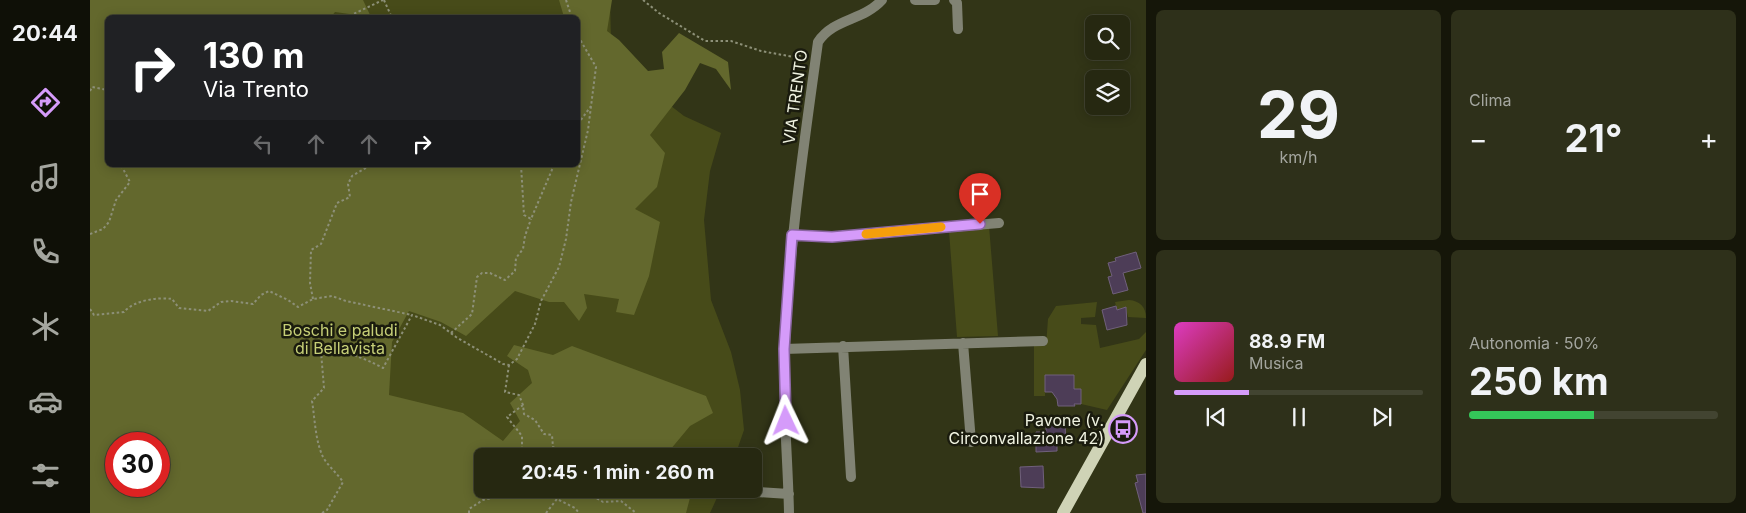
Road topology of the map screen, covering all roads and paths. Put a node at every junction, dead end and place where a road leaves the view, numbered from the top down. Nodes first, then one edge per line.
1 (383, 0) edge
2 (566, 0) edge
3 (642, 0) edge
4 (882, 0) edge
5 (915, 0) edge
6 (934, 0) edge
7 (954, 0) edge
8 (351, 15) edge
9 (390, 15) edge
10 (571, 15) edge
11 (958, 29) dead end
12 (580, 39) edge
13 (817, 54) junction
14 (105, 90) edge
15 (90, 91) edge
16 (591, 106) junction
17 (580, 121) edge
18 (580, 164) edge
19 (122, 167) edge
20 (368, 167) edge
21 (522, 167) edge
22 (553, 167) edge
23 (579, 167) edge
24 (531, 219) junction
25 (999, 223) dead end
26 (90, 234) edge
27 (792, 235) junction
28 (312, 299) junction
29 (90, 309) edge
30 (412, 315) junction
31 (451, 333) junction
32 (1044, 341) dead end
33 (963, 342) junction
34 (843, 346) junction
35 (784, 349) junction
36 (1146, 364) edge
37 (509, 365) junction
38 (523, 405) junction
39 (971, 442) dead end
40 (522, 448) edge
41 (555, 448) edge
42 (851, 477) dead end
43 (762, 492) edge
44 (789, 494) junction
45 (492, 498) edge
46 (596, 498) edge
47 (322, 513) edge
48 (469, 513) edge
49 (546, 513) edge
50 (579, 513) edge
51 (636, 513) edge
52 (789, 513) edge
53 (1062, 513) edge

1 - 8 path
1 - 9 path
2 - 10 path
3 - 13 path
4 - 13 street, VIA TRENTO
5 - 6 street
7 - 11 street
12 - 16 path
13 - 27 street, VIA TRENTO
14 - 15 path
16 - 17 path
16 - 18 path
19 - 26 path
20 - 28 path
21 - 24 path
22 - 24 path
23 - 37 path
24 - 31 path
25 - 27 street
27 - 35 street, VIA TRENTO
28 - 29 path
28 - 30 path
30 - 31 path
30 - 47 path
31 - 37 path
32 - 33 street
33 - 34 street
33 - 39 street
34 - 35 street
34 - 42 street
35 - 44 street, VIA TRENTO
36 - 53 main road
37 - 38 path
38 - 40 path
38 - 41 path
43 - 44 street
44 - 52 street, VIA TRENTO
45 - 48 path
46 - 51 path
49 - 50 path

